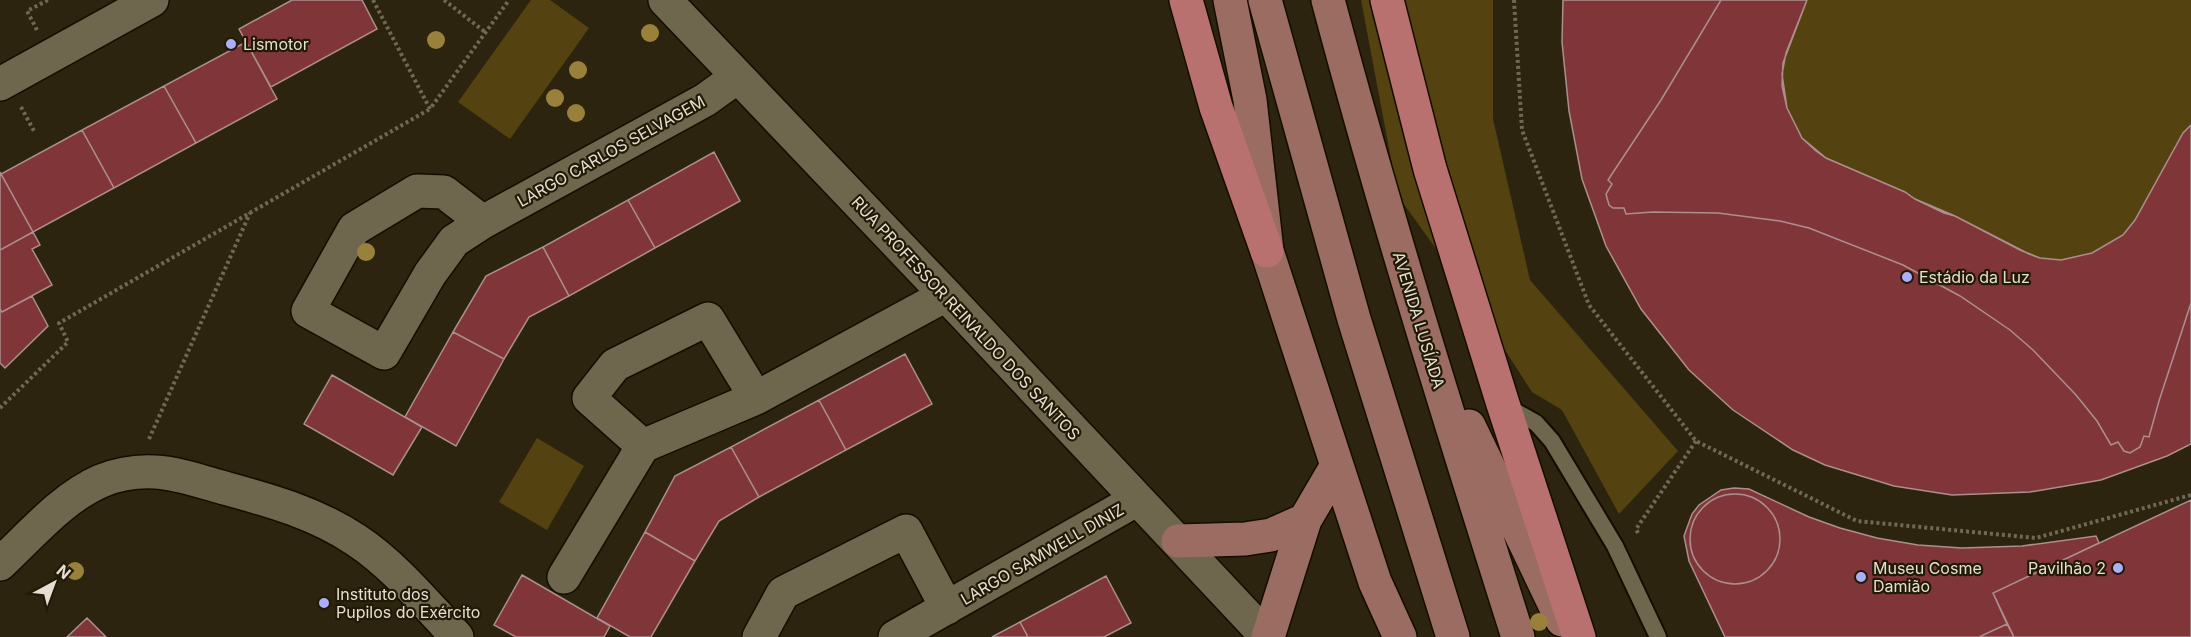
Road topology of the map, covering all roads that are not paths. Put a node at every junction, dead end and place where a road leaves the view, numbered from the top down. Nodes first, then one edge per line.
1 (152, 0) edge
2 (664, 0) edge
3 (1186, 0) edge
4 (1230, 0) edge
5 (1265, 0) edge
6 (1328, 0) edge
7 (1387, 0) edge
8 (738, 77) junction
9 (0, 84) edge
10 (483, 222) junction
11 (1267, 251) junction
12 (946, 295) junction
13 (1418, 319) junction
14 (756, 398) junction
15 (1503, 404) junction
16 (643, 446) junction
17 (1336, 467) junction
18 (1136, 500) junction
19 (1305, 520) junction
20 (1178, 541) junction
21 (0, 564) edge
22 (564, 577) dead end
23 (1375, 582) junction
24 (947, 608) junction
25 (457, 637) edge
26 (759, 637) edge
27 (895, 637) edge
28 (1267, 637) edge
29 (1385, 637) edge
30 (1400, 637) edge
31 (1453, 637) edge
32 (1518, 637) edge
33 (1570, 637) edge
34 (1579, 637) edge
35 (1658, 637) edge

1 - 9 street
2 - 8 street, RUA PROFESSOR REINALDO DOS SANTOS
3 - 11 highway
4 - 11 main road
5 - 31 main road
6 - 13 main road, AVENIDA LUSÍADA
7 - 15 highway
8 - 10 street, LARGO CARLOS SELVAGEM
8 - 12 street, RUA PROFESSOR REINALDO DOS SANTOS
10 - 10 street, LARGO CARLOS SELVAGEM
11 - 17 main road
12 - 14 street
12 - 18 street, RUA PROFESSOR REINALDO DOS SANTOS
13 - 32 main road, AVENIDA LUSÍADA
13 - 33 main road
14 - 16 street
14 - 16 street
15 - 34 highway
15 - 35 lane
16 - 22 street
17 - 19 main road
17 - 23 main road
18 - 20 street, RUA PROFESSOR REINALDO DOS SANTOS
18 - 24 street, LARGO SAMWELL DINIZ
19 - 20 main road
19 - 28 main road
20 - 28 street, RUA PROFESSOR REINALDO DOS SANTOS
21 - 25 street
23 - 29 main road
23 - 30 main road
24 - 26 street, LARGO SAMWELL DINIZ
24 - 27 street, LARGO SAMWELL DINIZ

